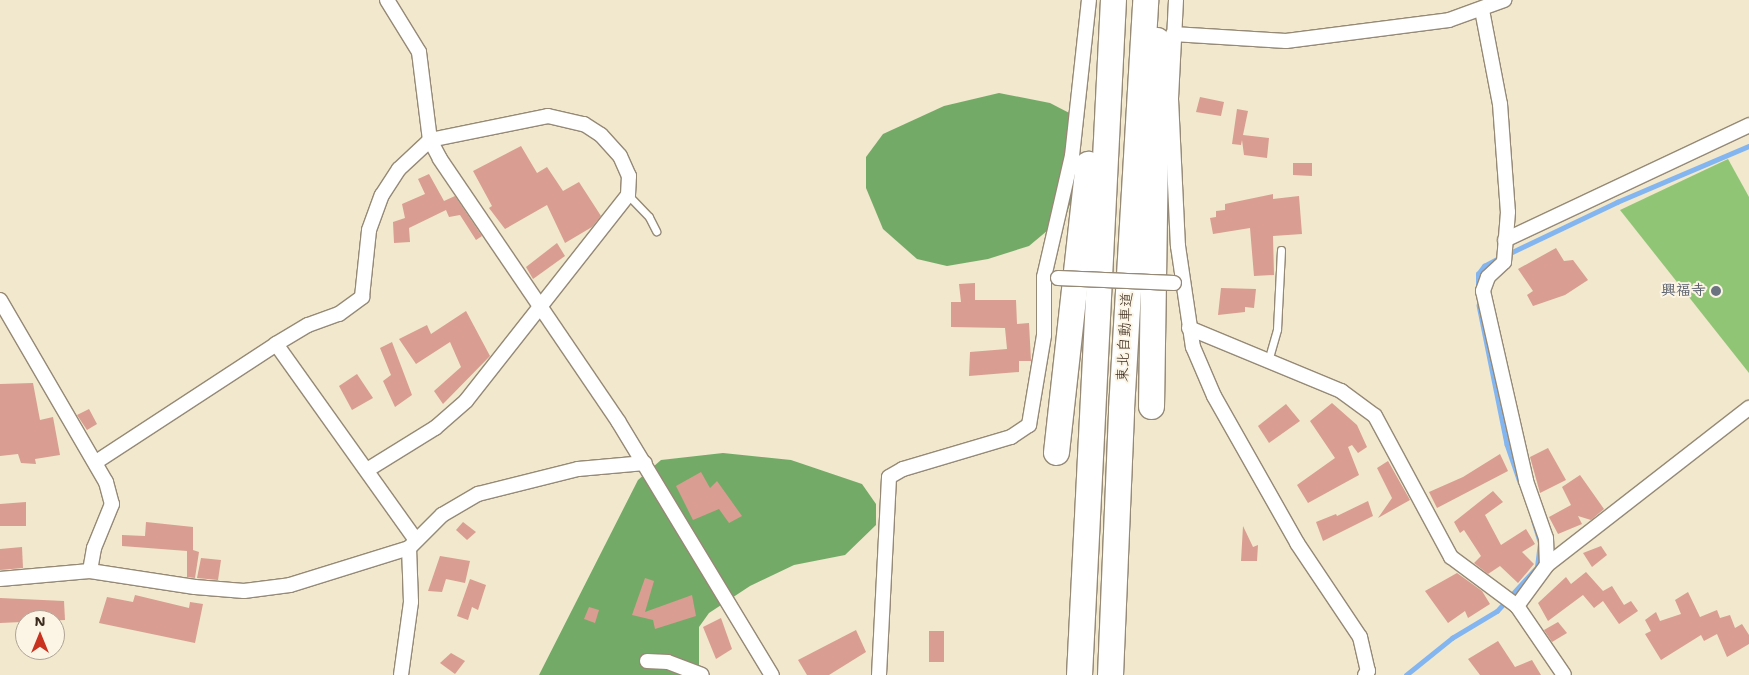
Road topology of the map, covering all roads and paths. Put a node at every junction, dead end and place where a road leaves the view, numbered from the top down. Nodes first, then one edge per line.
1 (387, 0) edge
2 (1090, 0) edge
3 (1111, 0) edge
4 (1145, 0) edge
5 (1157, 0) edge
6 (1176, 0) edge
7 (1504, 0) edge
8 (1482, 10) junction
9 (1173, 34) junction
10 (1749, 125) edge
11 (430, 140) junction
12 (628, 196) junction
13 (656, 231) dead end
14 (1281, 250) dead end
15 (1504, 250) junction
16 (1044, 277) junction
17 (1179, 283) junction
18 (0, 300) edge
19 (541, 305) junction
20 (1189, 328) junction
21 (276, 344) junction
22 (1268, 360) junction
23 (1151, 406) dead end
24 (1749, 408) edge
25 (1056, 452) dead end
26 (96, 462) junction
27 (644, 463) junction
28 (367, 470) junction
29 (412, 544) junction
30 (1547, 565) junction
31 (90, 571) junction
32 (0, 579) edge
33 (1516, 605) junction
34 (647, 661) dead end
35 (401, 675) edge
36 (702, 675) edge
37 (772, 675) edge
38 (879, 675) edge
39 (1079, 675) edge
40 (1110, 675) edge
41 (1365, 675) edge
42 (1564, 675) edge

1 - 11 street
2 - 16 street
3 - 25 highway
3 - 39 highway, 東北自動車道
4 - 40 highway, 東北自動車道
5 - 23 highway
6 - 9 street
7 - 8 street
8 - 9 street
8 - 15 street
9 - 17 street
10 - 15 street
11 - 12 street
11 - 19 street
11 - 21 street
12 - 13 lane
12 - 19 street
14 - 22 lane
15 - 30 street
16 - 17 street, bridge
16 - 38 street
17 - 20 street
18 - 26 street
19 - 27 street
19 - 28 street
20 - 22 street
20 - 41 street
21 - 26 street
21 - 28 street
22 - 33 street
24 - 30 street
26 - 31 street
27 - 29 street
27 - 37 street
28 - 29 street
29 - 31 street
29 - 35 street
30 - 33 street
31 - 32 street
33 - 42 street
34 - 36 street

